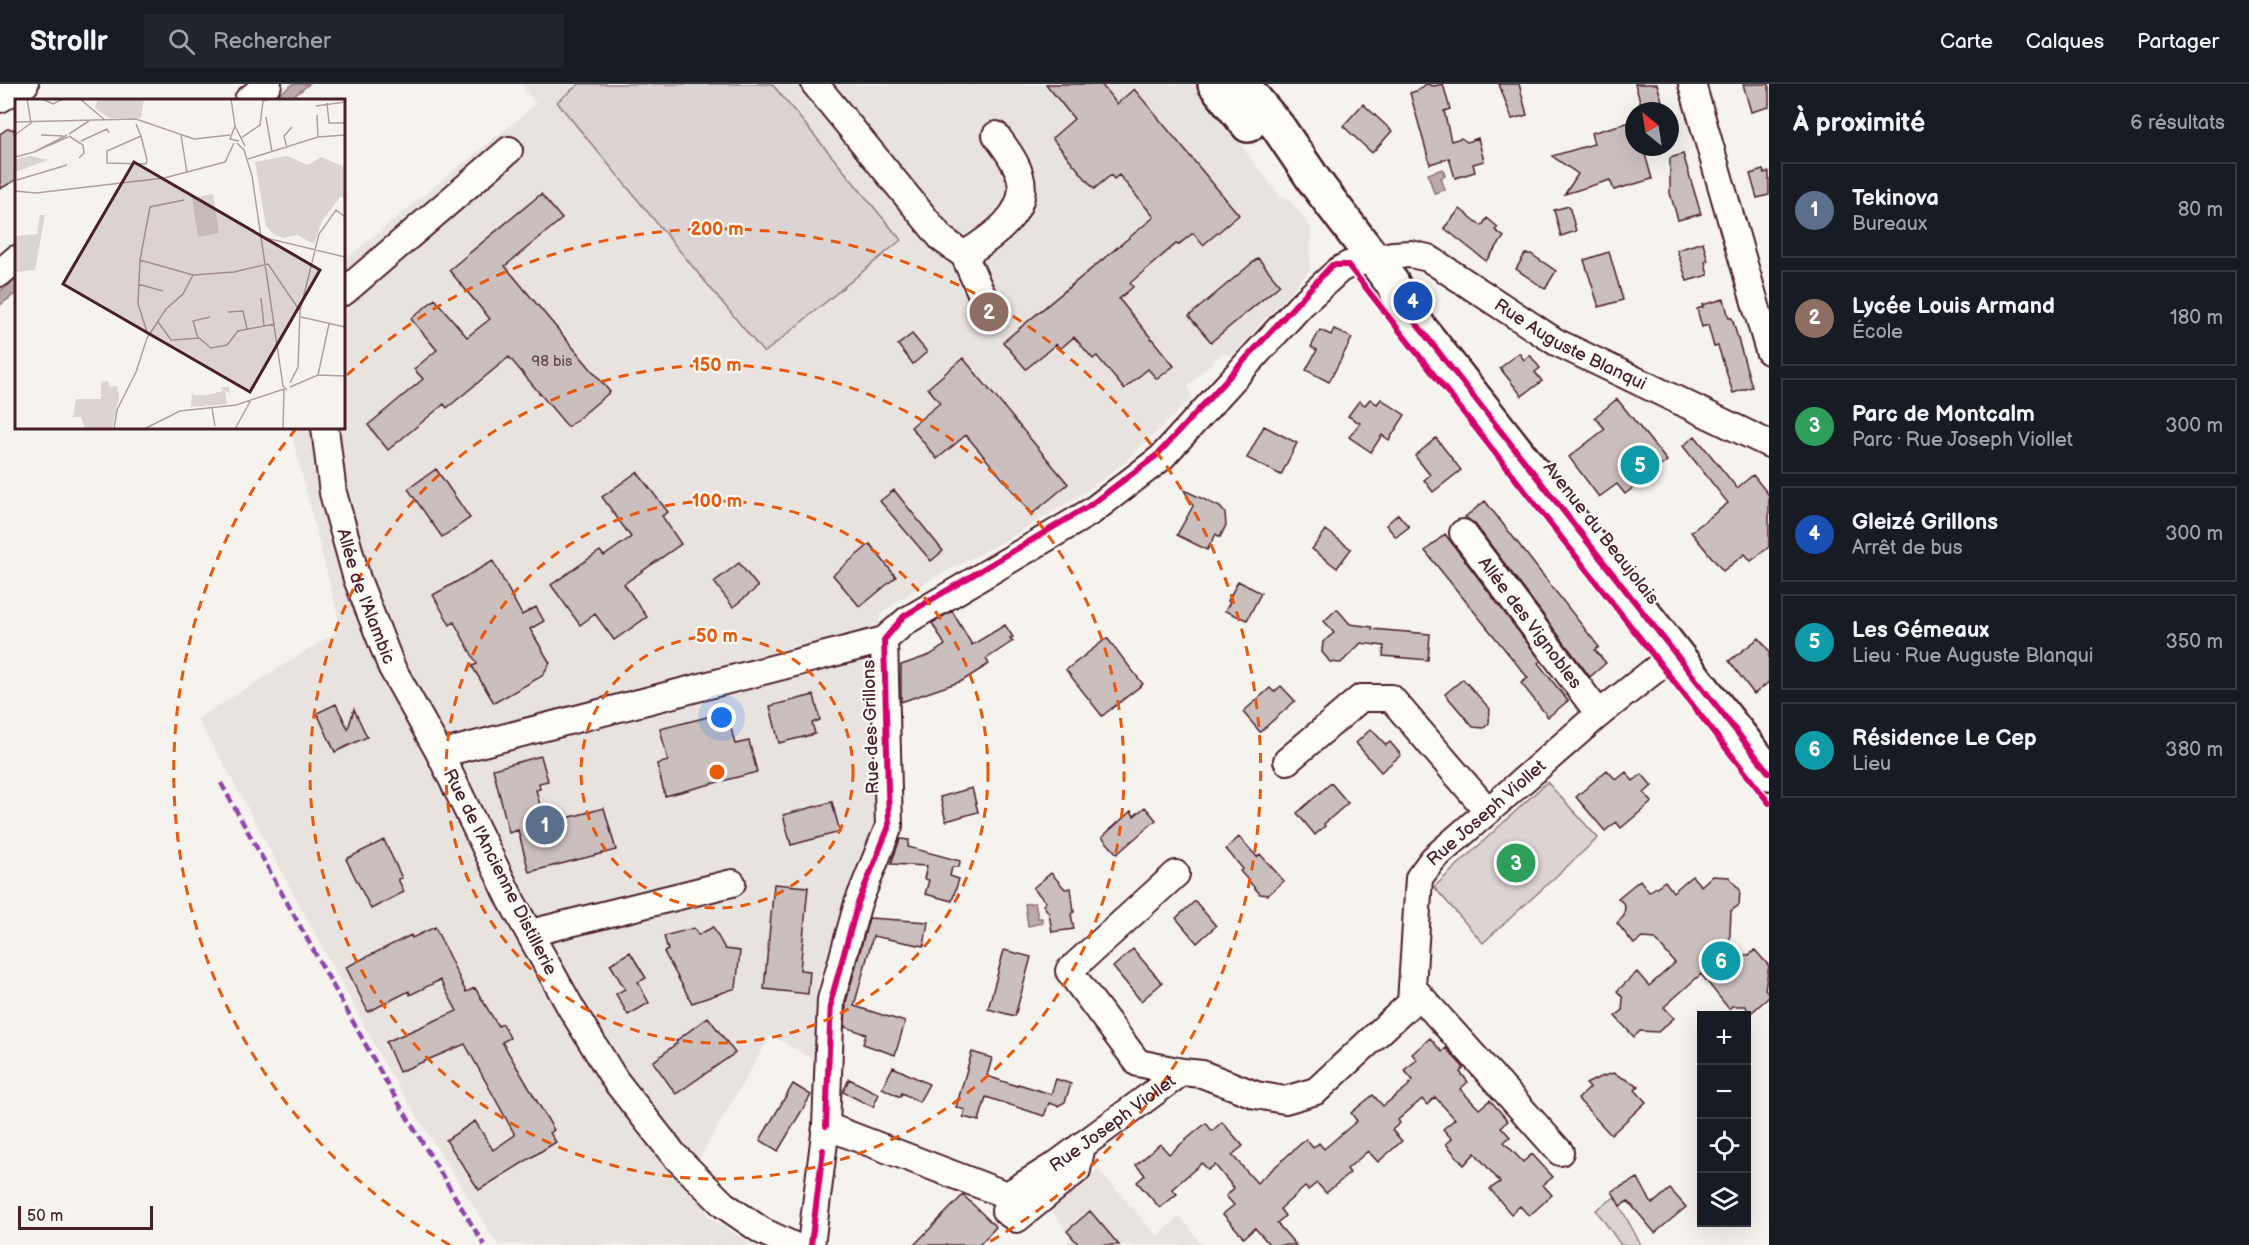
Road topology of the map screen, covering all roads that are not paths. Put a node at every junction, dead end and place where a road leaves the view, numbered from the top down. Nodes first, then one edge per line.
1 (25, 84) edge
2 (268, 84) edge
3 (814, 84) edge
4 (1692, 84) edge
5 (1236, 89) edge
6 (0, 99) edge
7 (249, 99) edge
8 (996, 135) dead end
9 (509, 150) dead end
10 (964, 255) junction
11 (15, 260) edge
12 (1366, 261) junction
13 (0, 273) edge
14 (345, 291) edge
15 (992, 316) dead end
16 (1769, 351) edge
17 (325, 429) edge
18 (1769, 444) edge
19 (1462, 533) dead end
20 (884, 640) junction
21 (1676, 653) junction
22 (1599, 714) junction
23 (440, 754) junction
24 (1287, 761) dead end
25 (1769, 773) edge
26 (1488, 811) junction
27 (1176, 874) dead end
28 (732, 883) dead end
29 (530, 933) junction
30 (1412, 987) junction
31 (1182, 1072) junction
32 (826, 1126) junction
33 (1560, 1152) dead end
34 (792, 1245) edge
35 (811, 1245) edge

1 - 6 street
2 - 7 street
3 - 10 street
4 - 16 street
5 - 12 main road, Avenue du Beaujolais
8 - 10 street
9 - 14 street
10 - 15 street
11 - 13 street
12 - 18 street, Rue Auguste Blanqui
12 - 20 street, Rue des Grillons
12 - 21 main road, Avenue du Beaujolais
17 - 23 street, Allée de l'Alambic
19 - 22 street, Allée des Vignobles
20 - 23 street, Rue de l'Ancienne Distillerie
20 - 32 street, Rue des Grillons
21 - 22 street, Rue Joseph Viollet
21 - 25 main road, Avenue du Beaujolais
22 - 26 street, Rue Joseph Viollet
23 - 29 street, Rue de l'Ancienne Distillerie
24 - 26 street
26 - 30 street, Rue Joseph Viollet
27 - 31 street
28 - 29 street
29 - 34 street, Rue de l'Ancienne Distillerie
30 - 31 street, Rue Joseph Viollet
30 - 33 street
31 - 32 street, Rue Joseph Viollet
32 - 35 street, Rue des Grillons

